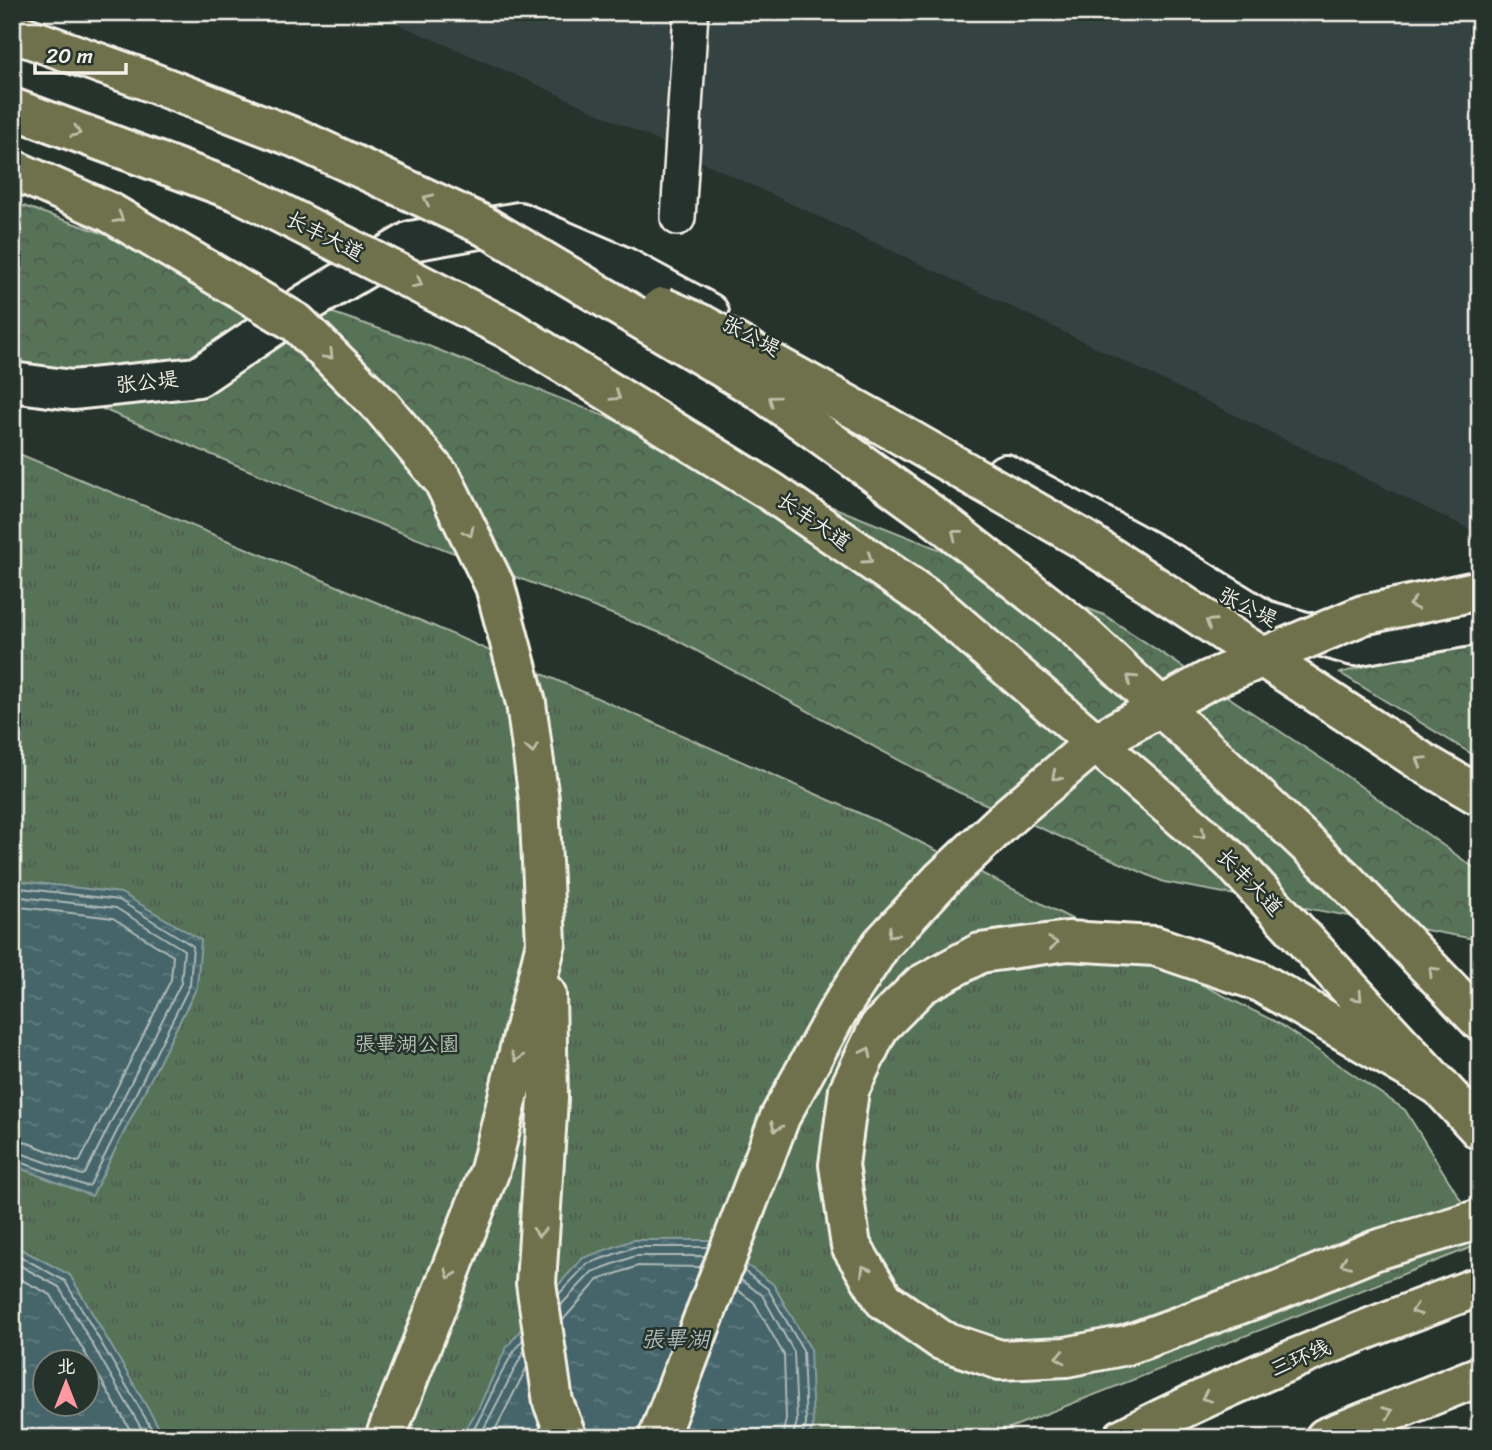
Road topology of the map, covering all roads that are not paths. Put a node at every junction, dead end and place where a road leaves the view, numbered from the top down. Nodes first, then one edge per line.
1 (691, 12) edge
2 (12, 32) edge
3 (12, 108) edge
4 (12, 169) edge
5 (678, 218) dead end
6 (481, 224) junction
7 (12, 382) edge
8 (1480, 590) edge
9 (1480, 624) edge
10 (1480, 796) edge
11 (546, 943) junction
12 (1480, 1021) edge
13 (1441, 1087) junction
14 (1480, 1130) edge
15 (1480, 1219) edge
16 (1480, 1286) edge
17 (1480, 1376) edge
18 (385, 1438) edge
19 (567, 1438) edge
20 (658, 1438) edge
21 (1123, 1438) edge
22 (1325, 1438) edge

1 - 5 street
6 -> 2 highway, bridge
3 -> 13 highway, 长丰大道, bridge
4 -> 11 highway, bridge
10 -> 6 highway, bridge
12 -> 6 highway, bridge
7 - 9 street, 张公堤
8 -> 20 highway, bridge
11 -> 18 highway
11 -> 19 highway
13 - 14 highway, 长丰大道
15 -> 13 highway
16 -> 21 highway, 三环线
22 -> 17 highway

